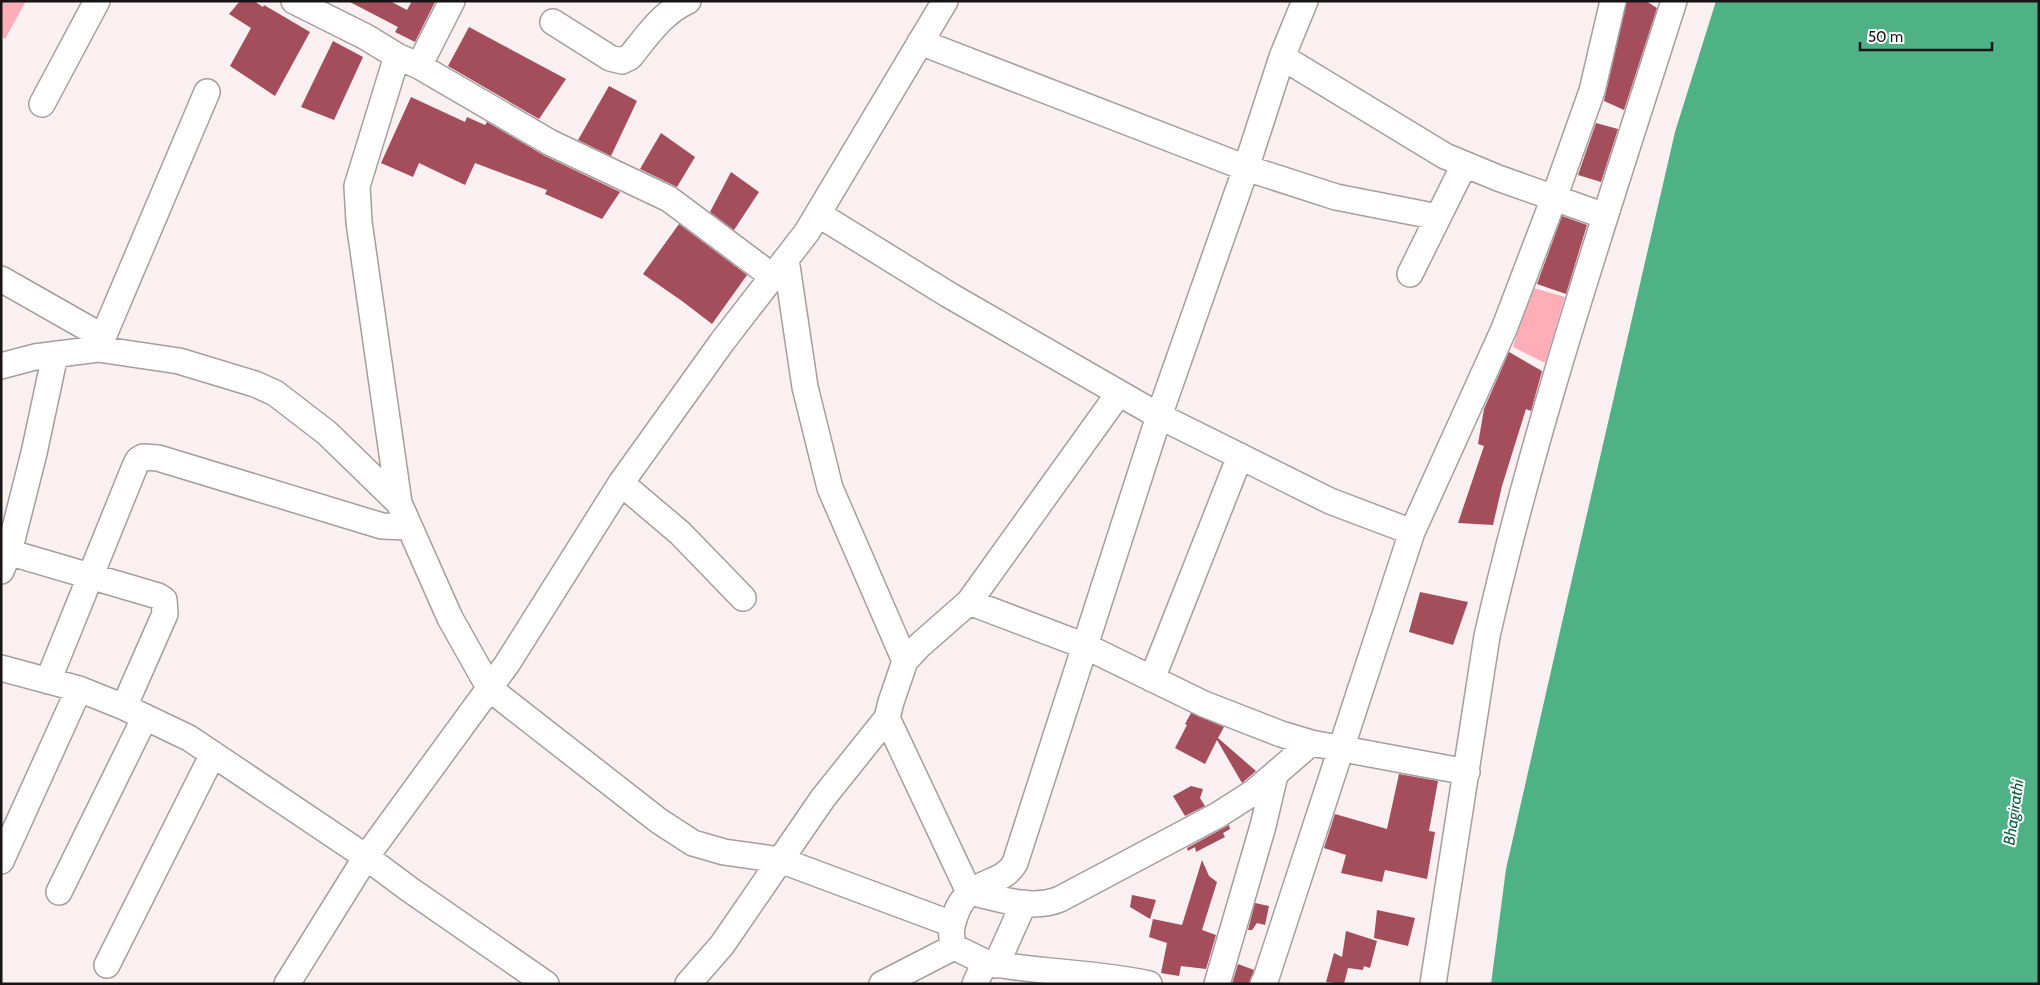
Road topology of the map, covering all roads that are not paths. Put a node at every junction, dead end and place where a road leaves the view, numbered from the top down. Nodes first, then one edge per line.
1 (98, 1) edge
2 (294, 1) edge
3 (452, 1) edge
4 (688, 1) edge
5 (1304, 1) edge
6 (1613, 1) edge
7 (1674, 1) edge
8 (939, 3) edge
9 (338, 11) edge
10 (553, 22) dead end
11 (920, 42) junction
12 (397, 56) junction
13 (1282, 57) junction
14 (419, 66) junction
15 (207, 92) dead end
16 (42, 104) dead end
17 (1464, 165) junction
18 (1246, 168) junction
19 (1554, 198) junction
20 (818, 214) junction
21 (1605, 216) junction
22 (1438, 217) junction
23 (779, 268) junction
24 (1410, 274) dead end
25 (1, 278) edge
26 (100, 343) junction
27 (55, 355) junction
28 (1, 366) edge
29 (1119, 393) junction
30 (1159, 416) junction
31 (1240, 456) junction
32 (621, 483) junction
33 (399, 503) junction
34 (409, 528) junction
35 (1412, 532) junction
36 (4, 558) edge
37 (92, 577) junction
38 (743, 598) dead end
39 (969, 602) junction
40 (1085, 646) junction
41 (905, 661) junction
42 (1, 668) edge
43 (1152, 678) junction
44 (48, 681) junction
45 (79, 689) junction
46 (490, 689) junction
47 (134, 712) junction
48 (887, 718) junction
49 (1310, 743) junction
50 (1340, 747) junction
51 (212, 754) junction
52 (1467, 772) junction
53 (1275, 775) junction
54 (366, 856) junction
55 (780, 860) junction
56 (1, 862) edge
57 (59, 892) dead end
58 (969, 892) junction
59 (1024, 903) junction
60 (953, 936) junction
61 (107, 965) dead end
62 (985, 970) edge
63 (287, 984) edge
64 (546, 984) edge
65 (688, 984) edge
66 (882, 984) edge
67 (1149, 984) edge
68 (1217, 984) edge
69 (1262, 984) edge
70 (1433, 984) edge

1 - 16 street
2 - 9 street
3 - 14 street
4 - 10 street
5 - 13 street
6 - 19 street
7 - 21 street
8 - 11 street
9 - 12 street
11 - 18 street
11 - 20 street
12 - 14 street
12 - 33 street
13 - 17 street
13 - 18 street
14 - 23 street
15 - 26 street
17 - 19 street
17 - 22 street
18 - 22 street
18 - 30 street
19 - 21 street
19 - 35 street
20 - 23 street
20 - 29 street
21 - 52 street
22 - 24 street
23 - 32 street
23 - 41 street
25 - 26 street
26 - 27 street
26 - 33 street
27 - 28 street
27 - 36 street
29 - 30 street
29 - 39 street
30 - 31 street
30 - 40 street
31 - 35 street
31 - 43 street
32 - 38 street
32 - 46 street
33 - 34 street
34 - 37 street
34 - 46 street
35 - 50 street
36 - 37 street
37 - 44 street
37 - 47 street
39 - 40 street
39 - 41 street
40 - 43 street
40 - 58 street
41 - 48 street
42 - 44 street
43 - 49 street
44 - 45 street
45 - 47 street
45 - 56 street
46 - 54 street
46 - 55 street
47 - 51 street
47 - 57 street
48 - 55 street
48 - 58 street
49 - 50 street
49 - 53 street
50 - 52 street
50 - 69 street
51 - 54 street
51 - 61 street
52 - 70 street
53 - 59 street
53 - 68 street
54 - 63 street
54 - 64 street
55 - 60 street
55 - 65 street
58 - 59 street
58 - 60 street
59 - 62 street
60 - 62 street
60 - 66 street
62 - 67 street

